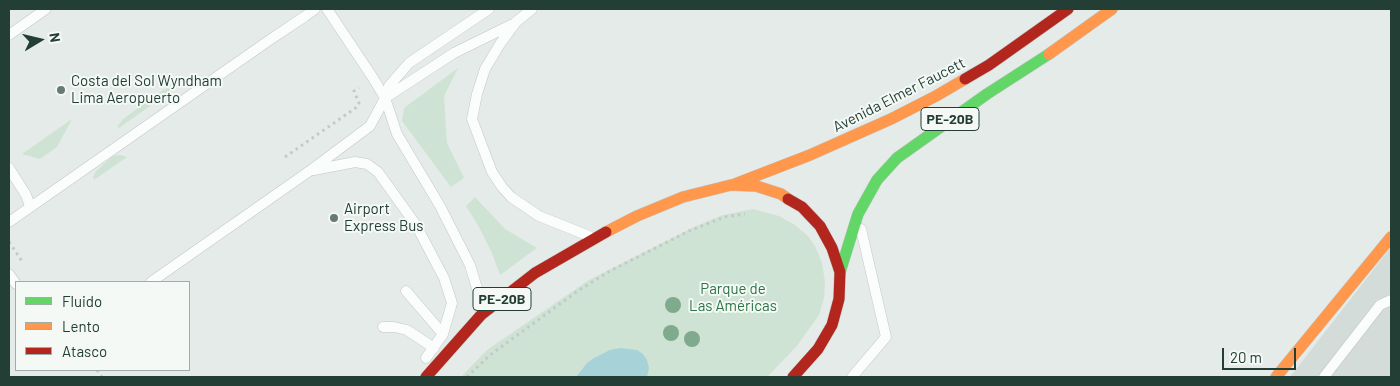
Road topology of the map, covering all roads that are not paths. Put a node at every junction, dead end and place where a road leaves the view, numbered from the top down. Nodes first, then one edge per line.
1 (46, 9) edge
2 (315, 9) edge
3 (327, 9) edge
4 (489, 9) edge
5 (532, 9) edge
6 (1068, 9) edge
7 (1112, 9) edge
8 (516, 22) junction
9 (9, 35) edge
10 (385, 98) junction
11 (9, 168) edge
12 (311, 170) junction
13 (731, 185) junction
14 (30, 206) junction
15 (858, 214) junction
16 (9, 222) edge
17 (1391, 237) edge
18 (593, 238) junction
19 (840, 272) junction
20 (152, 281) edge
21 (406, 291) dead end
22 (1391, 300) edge
23 (481, 315) junction
24 (383, 327) dead end
25 (443, 334) junction
26 (434, 348) junction
27 (417, 377) edge
28 (426, 377) edge
29 (796, 377) edge
30 (852, 377) edge
31 (1276, 377) edge
32 (1324, 377) edge

1 - 9 lane
2 - 14 lane
3 - 10 lane
4 - 10 lane
5 - 8 lane
6 - 13 main road, Avenida Elmer Faucett / PE-20B
7 - 15 main road, PE-20B
8 - 10 lane
8 - 18 lane
10 - 12 lane
10 - 23 lane
11 - 14 lane
12 - 20 lane
12 - 25 lane
13 - 18 main road, PE-20B
13 - 19 main road, PE-20B
14 - 16 lane
15 - 19 main road, PE-20B
15 - 30 lane
17 - 31 main road
18 - 23 main road, PE-20B
19 - 29 main road, PE-20B
21 - 25 lane
22 - 32 lane
23 - 28 main road, PE-20B
24 - 26 lane
25 - 26 lane
26 - 27 lane

